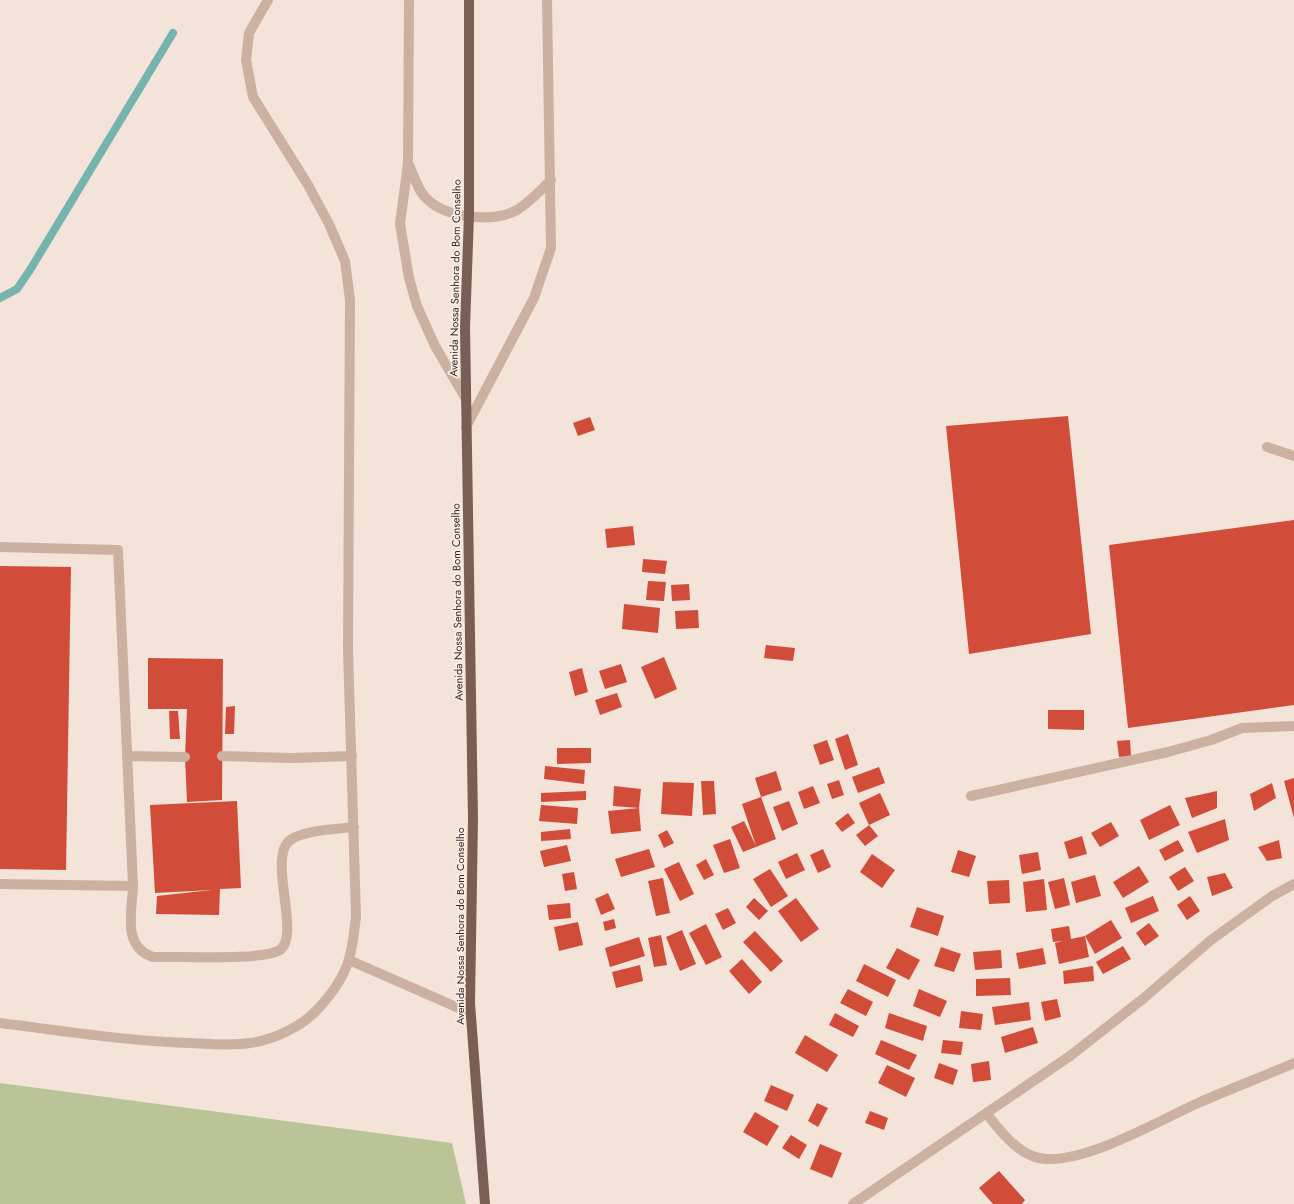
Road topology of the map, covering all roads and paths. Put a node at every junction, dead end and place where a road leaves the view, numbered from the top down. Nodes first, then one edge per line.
1 (268, 0) edge
2 (409, 0) edge
3 (469, 0) edge
4 (547, 0) edge
5 (408, 163) junction
6 (551, 180) junction
7 (469, 216) junction
8 (466, 399) junction
9 (466, 427) junction
10 (1267, 447) dead end
11 (1294, 456) edge
12 (0, 547) edge
13 (1294, 726) edge
14 (127, 756) junction
15 (222, 756) dead end
16 (352, 756) junction
17 (185, 757) dead end
18 (971, 796) dead end
19 (354, 827) junction
20 (0, 884) edge
21 (1294, 884) edge
22 (133, 886) junction
23 (349, 960) junction
24 (470, 1013) junction
25 (0, 1023) edge
26 (1294, 1063) edge
27 (987, 1114) junction
28 (485, 1204) edge
29 (852, 1204) edge

1 - 16 street
2 - 5 street
3 - 7 main road, Avenida Nossa Senhora do Bom Conselho
4 - 6 street
5 - 7 street
5 - 8 street
6 - 7 street
6 - 9 street
7 - 8 main road, Avenida Nossa Senhora do Bom Conselho
8 - 9 main road, Avenida Nossa Senhora do Bom Conselho
9 - 24 main road, Avenida Nossa Senhora do Bom Conselho
10 - 11 street
12 - 14 street
13 - 18 street
14 - 17 street
14 - 22 street
15 - 16 street
16 - 19 street
19 - 22 street
19 - 23 street
20 - 22 street
21 - 27 street
23 - 24 street
23 - 25 street
24 - 28 main road, Avenida Nossa Senhora do Bom Conselho
26 - 27 street
27 - 29 street

